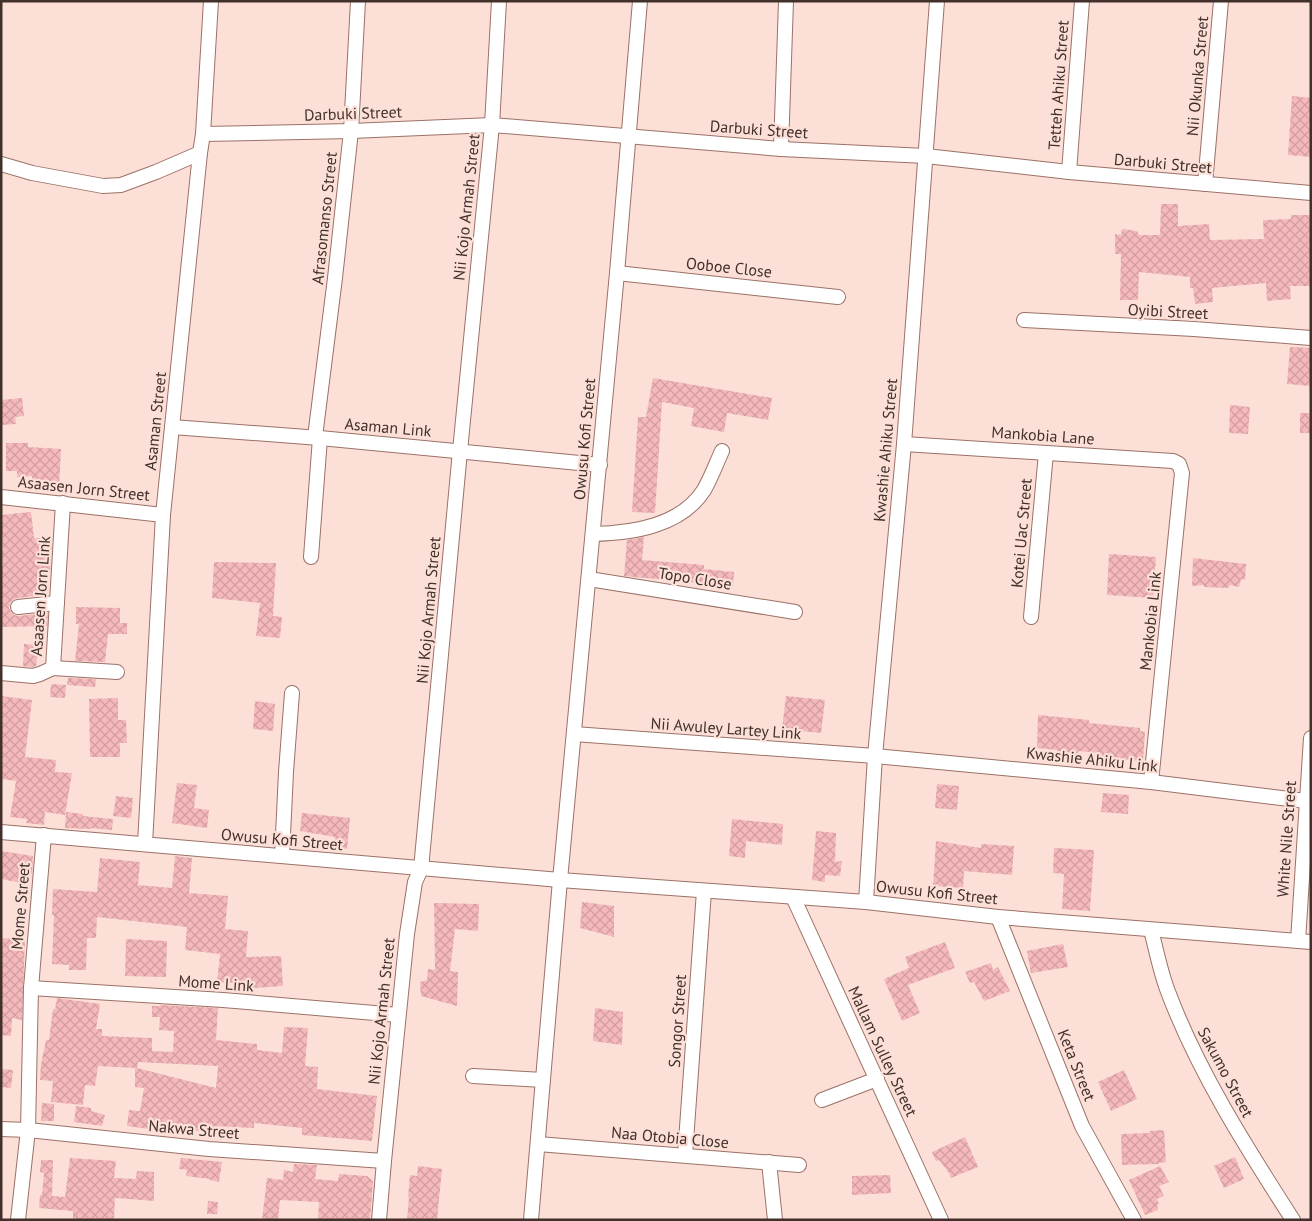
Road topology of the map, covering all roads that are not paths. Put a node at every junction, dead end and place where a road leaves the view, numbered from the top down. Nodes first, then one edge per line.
1 (211, 1) edge
2 (358, 1) edge
3 (500, 1) edge
4 (640, 1) edge
5 (786, 1) edge
6 (938, 1) edge
7 (1082, 1) edge
8 (1221, 1) edge
9 (492, 125) junction
10 (351, 131) junction
11 (204, 134) junction
12 (628, 137) junction
13 (781, 149) junction
14 (200, 153) junction
15 (926, 156) junction
16 (1, 164) edge
17 (1069, 172) junction
18 (1205, 184) junction
19 (1311, 193) edge
20 (617, 273) junction
21 (838, 297) dead end
22 (1024, 320) dead end
23 (1311, 338) edge
24 (172, 427) junction
25 (317, 438) junction
26 (904, 444) junction
27 (460, 451) junction
28 (722, 451) dead end
29 (1046, 453) junction
30 (600, 464) junction
31 (1179, 464) joint
32 (1, 497) edge
33 (63, 503) junction
34 (163, 514) junction
35 (593, 534) junction
36 (311, 557) dead end
37 (589, 579) junction
38 (57, 603) junction
39 (18, 607) dead end
40 (795, 612) dead end
41 (1031, 617) dead end
42 (53, 668) junction
43 (117, 672) dead end
44 (1, 673) edge
45 (292, 693) dead end
46 (574, 734) junction
47 (1311, 738) edge
48 (875, 756) junction
49 (1151, 782) junction
50 (1306, 801) junction
51 (1, 832) edge
52 (44, 836) junction
53 (145, 844) junction
54 (282, 856) junction
55 (421, 868) junction
56 (560, 880) junction
57 (704, 891) junction
58 (793, 897) junction
59 (866, 902) junction
60 (998, 917) junction
61 (1151, 930) junction
62 (1304, 942) edge
63 (31, 988) junction
64 (398, 1015) junction
65 (473, 1076) dead end
66 (543, 1080) junction
67 (876, 1080) junction
68 (822, 1100) dead end
69 (1, 1129) edge
70 (28, 1130) junction
71 (538, 1144) junction
72 (685, 1155) junction
73 (384, 1161) junction
74 (769, 1162) junction
75 (799, 1165) dead end
76 (1132, 1219) edge
77 (18, 1220) edge
78 (380, 1220) edge
79 (531, 1220) edge
80 (775, 1220) edge
81 (941, 1220) edge
82 (1292, 1220) edge

1 - 11 street, Asaman Street
2 - 10 street, Afrasomanso Street
3 - 9 street, Nii Kojo Armah Street
4 - 12 street, Owusu Kofi Street
5 - 13 street
6 - 15 street, Kwashie Ahiku Street
7 - 17 street, Tetteh Ahiku Street
8 - 18 street, Nii Okunka Street
9 - 10 street, Darbuki Street
9 - 12 street, Darbuki Street
9 - 27 street, Nii Kojo Armah Street
10 - 11 street, Darbuki Street
10 - 25 street, Afrasomanso Street
11 - 14 street, Asaman Street
12 - 13 street, Darbuki Street
12 - 20 street, Owusu Kofi Street
13 - 15 street, Darbuki Street
14 - 16 street
14 - 24 street, Asaman Street
15 - 17 street, Darbuki Street
15 - 26 street, Kwashie Ahiku Street
17 - 18 street, Darbuki Street
18 - 19 street, Darbuki Street
20 - 21 street, Ooboe Close
20 - 30 street, Owusu Kofi Street
22 - 23 street, Oyibi Street
24 - 25 street, Asaman Link
24 - 34 street, Asaman Street
25 - 27 street, Asaman Link
25 - 36 street, Afrasomanso Street
26 - 29 street, Mankobia Lane
26 - 48 street, Kwashie Ahiku Street
27 - 30 street, Asaman Link
27 - 55 street, Nii Kojo Armah Street
28 - 35 street
29 - 31 street, Mankobia Lane
29 - 41 street, Kotei Uac Street
30 - 35 street, Owusu Kofi Street
31 - 49 street, Mankobia Link
32 - 33 street, Asaasen Jorn Street
33 - 34 street, Asaasen Jorn Street
33 - 38 street, Asaasen Jorn Link
34 - 53 street, Asaman Street
35 - 37 street, Owusu Kofi Street
37 - 40 street, Topo Close
37 - 46 street, Owusu Kofi Street
38 - 39 street
38 - 42 street, Asaasen Jorn Link
42 - 43 street
42 - 44 street, Asaasen Jorn Link
45 - 54 street
46 - 48 street, Nii Awuley Lartey Link
46 - 56 street, Owusu Kofi Street
47 - 50 street, White Nile Street
48 - 49 street, Kwashie Ahiku Link
48 - 59 street, Kwashie Ahiku Street
49 - 50 street, Kwashie Ahiku Link
50 - 62 street, White Nile Street
51 - 52 street, Owusu Kofi Street
52 - 53 street, Owusu Kofi Street
52 - 63 street, Mome Street
53 - 54 street, Owusu Kofi Street
54 - 55 street, Owusu Kofi Street
55 - 56 street, Owusu Kofi Street
55 - 64 street, Nii Kojo Armah Street
56 - 57 street, Owusu Kofi Street
56 - 66 street, Owusu Kofi Street
57 - 58 street, Owusu Kofi Street
57 - 72 street, Songor Street
58 - 59 street, Owusu Kofi Street
58 - 67 street, Mallam Sulley Street
59 - 60 street, Owusu Kofi Street
60 - 61 street, Owusu Kofi Street
60 - 76 street, Keta Street
61 - 62 street, Owusu Kofi Street
61 - 82 street, Sakumo Street
63 - 64 street, Mome Link
63 - 70 street, Mome Street
64 - 73 street, Nii Kojo Armah Street
65 - 66 street
66 - 71 street, Owusu Kofi Street
67 - 68 street
67 - 81 street, Mallam Sulley Street
69 - 70 street, Nakwa Street
70 - 73 street, Nakwa Street
70 - 77 street, Mome Street
71 - 72 street, Naa Otobia Close
71 - 79 street, Owusu Kofi Street
72 - 74 street, Naa Otobia Close
73 - 78 street, Nii Kojo Armah Street
74 - 75 street, Naa Otobia Close
74 - 80 street

